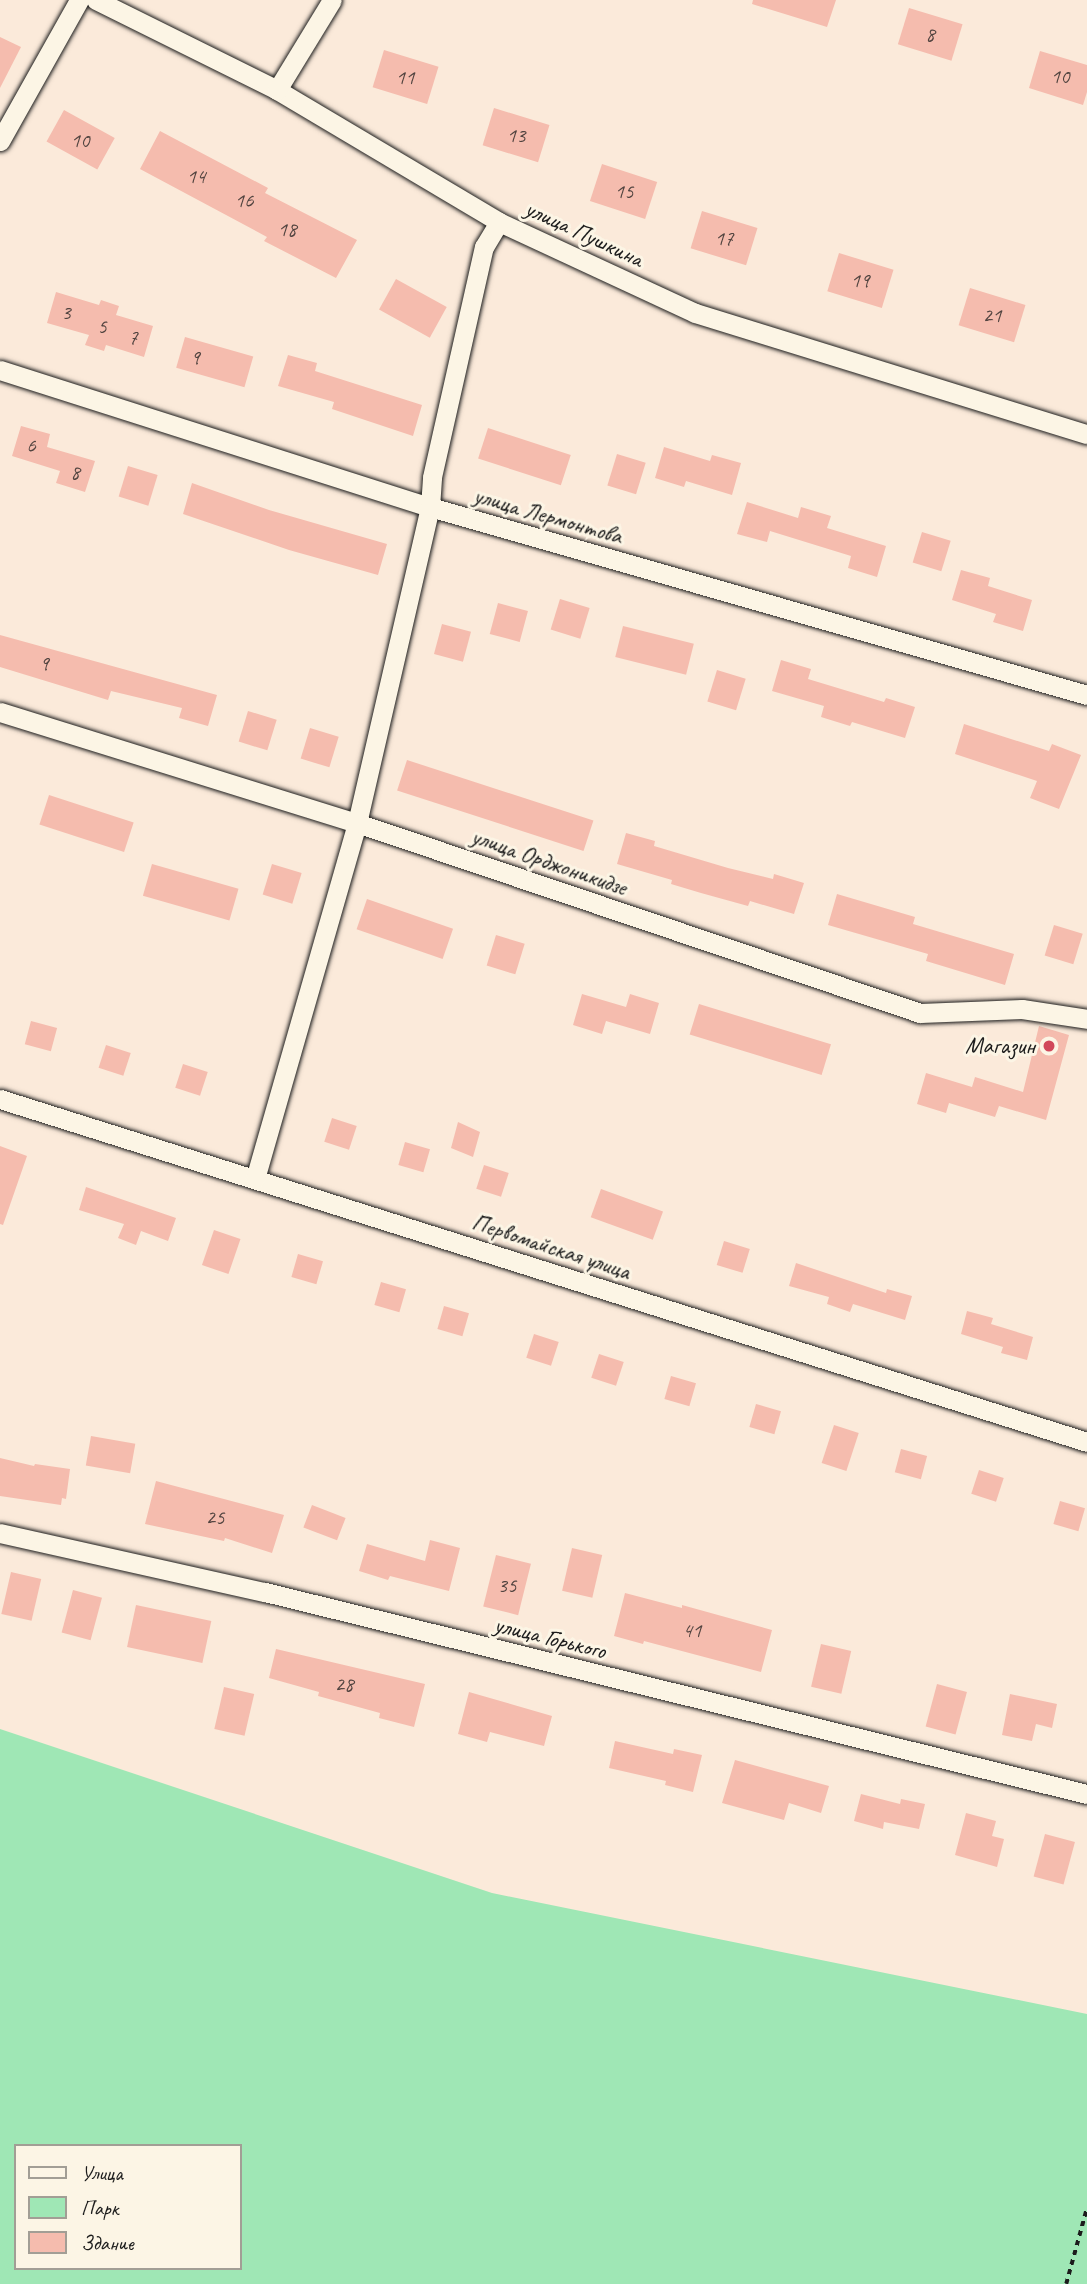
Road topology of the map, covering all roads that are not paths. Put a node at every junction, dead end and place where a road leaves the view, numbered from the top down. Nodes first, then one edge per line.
1 (79, 0) edge
2 (96, 0) edge
3 (332, 0) edge
4 (277, 90) junction
5 (0, 141) edge
6 (499, 222) junction
7 (0, 370) edge
8 (1087, 434) edge
9 (430, 507) junction
10 (1087, 695) edge
11 (0, 712) edge
12 (357, 823) junction
13 (1087, 1019) edge
14 (0, 1099) edge
15 (256, 1179) junction
16 (1087, 1442) edge
17 (0, 1534) edge
18 (1087, 1794) edge

1 - 5 street
2 - 4 street, улица Пушкина
3 - 4 street
4 - 6 street, улица Пушкина
6 - 8 street, улица Пушкина
6 - 9 street
7 - 9 street, улица Лермонтова
9 - 10 street, улица Лермонтова
9 - 12 street
11 - 12 street, улица Орджоникидзе
12 - 13 street, улица Орджоникидзе
12 - 15 street
14 - 15 street, Первомайская улица
15 - 16 street, Первомайская улица
17 - 18 street, улица Горького

